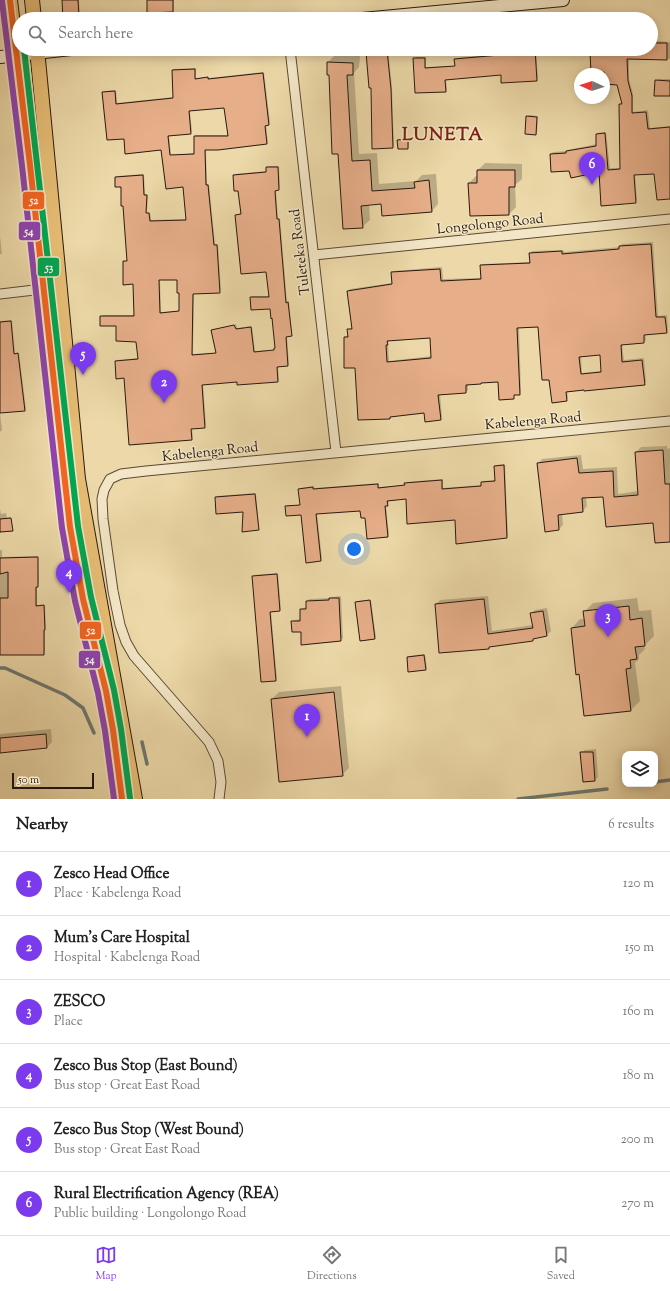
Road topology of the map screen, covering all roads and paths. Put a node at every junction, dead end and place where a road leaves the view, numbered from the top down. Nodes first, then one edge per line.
1 (8, 0) edge
2 (563, 0) edge
3 (436, 12) edge
4 (0, 16) edge
5 (12, 25) edge
6 (17, 56) joint
7 (37, 56) edge
8 (291, 56) edge
9 (0, 57) edge
10 (670, 219) edge
11 (314, 255) junction
12 (43, 289) junction
13 (0, 294) edge
14 (670, 421) edge
15 (336, 452) junction
16 (123, 793) edge
17 (134, 799) edge
18 (139, 799) edge
19 (219, 799) edge

1 - 4 main road
1 - 5 main road
2 - 3 main road
6 - 9 main road
6 - 12 main road
7 - 16 main road
8 - 11 street, Tuleteka Road
10 - 11 street, Longolongo Road
11 - 15 street, Tuleteka Road
12 - 13 street
12 - 16 main road
14 - 15 street, Kabelenga Road
15 - 19 street, Kabelenga Road
16 - 17 main road
16 - 18 street

